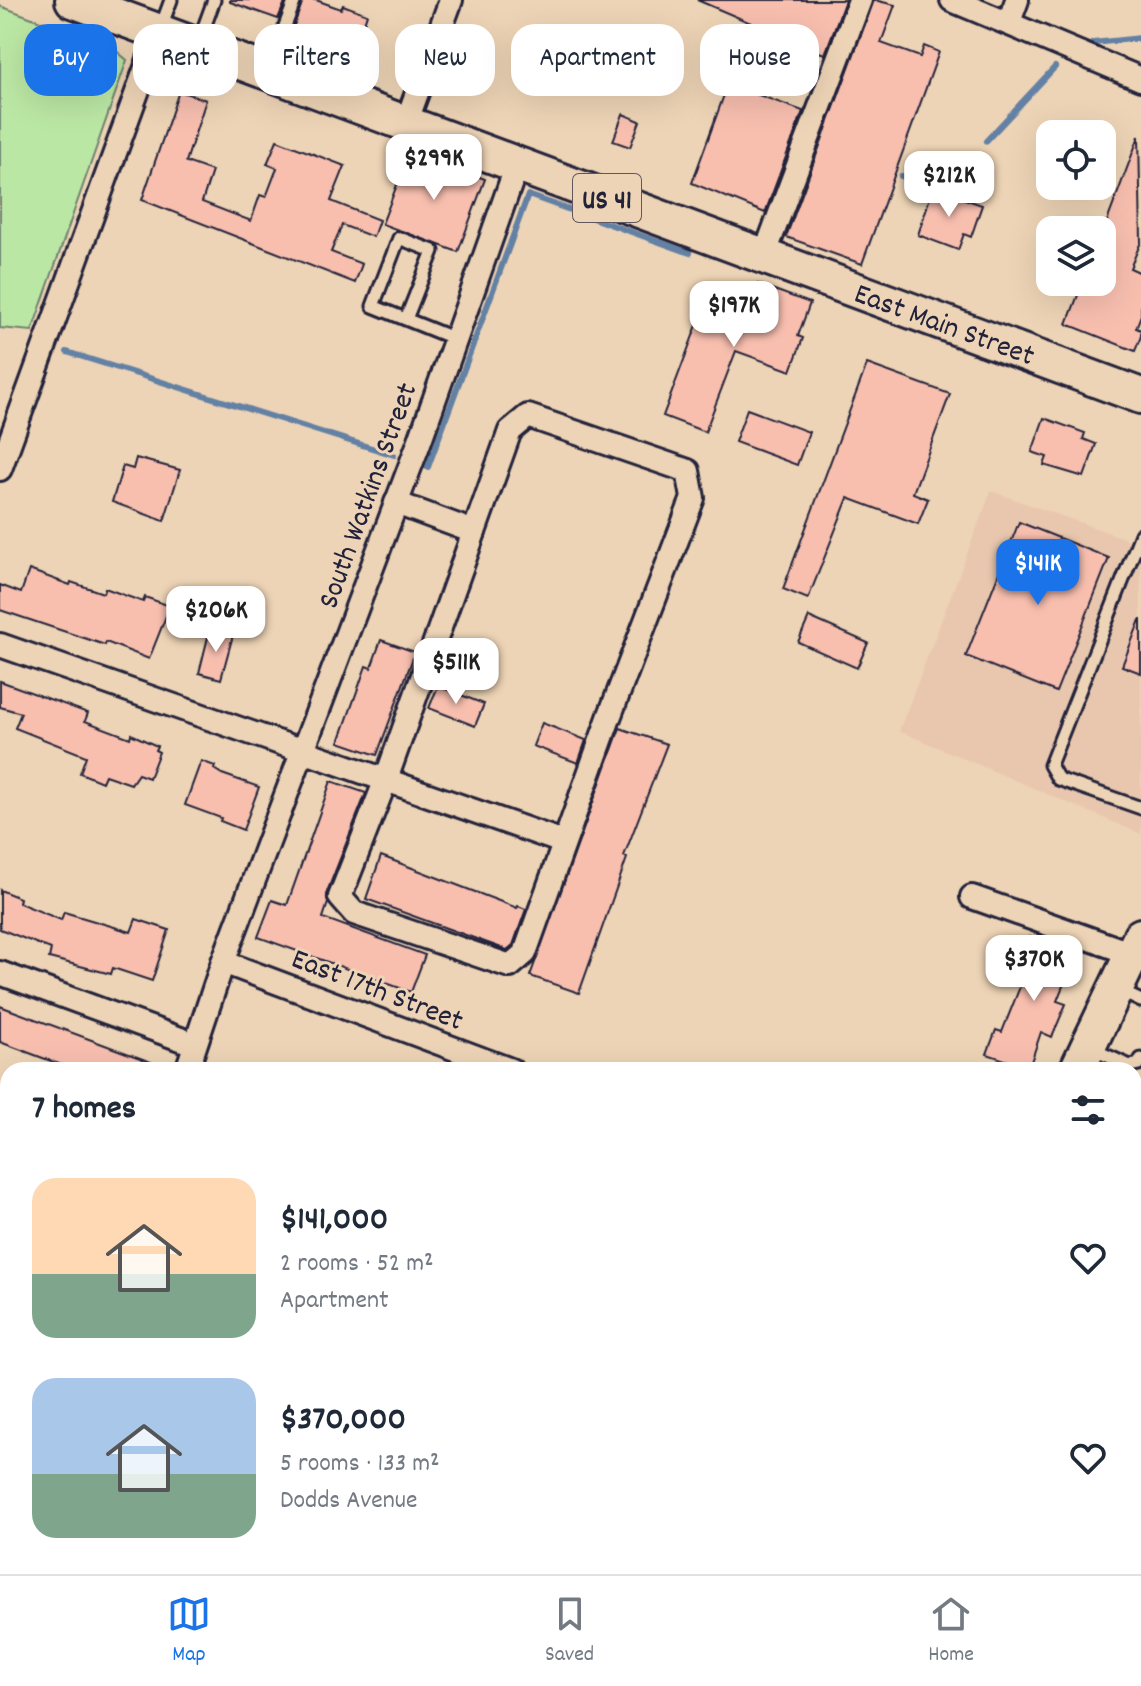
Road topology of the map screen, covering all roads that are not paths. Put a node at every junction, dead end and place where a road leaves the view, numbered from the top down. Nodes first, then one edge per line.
1 (73, 0) edge
2 (171, 0) edge
3 (214, 0) edge
4 (295, 0) edge
5 (451, 0) edge
6 (860, 0) edge
7 (1017, 0) edge
8 (955, 1) edge
9 (1009, 22) junction
10 (138, 24) edge
11 (162, 24) edge
12 (205, 24) edge
13 (286, 24) edge
14 (1141, 79) edge
15 (136, 96) edge
16 (332, 96) edge
17 (406, 123) junction
18 (517, 165) junction
19 (764, 256) junction
20 (406, 319) junction
21 (455, 339) junction
22 (1141, 396) edge
23 (0, 469) edge
24 (396, 503) junction
25 (474, 532) junction
26 (1141, 534) edge
27 (0, 645) edge
28 (302, 750) junction
29 (385, 782) junction
30 (1141, 808) edge
31 (563, 842) junction
32 (972, 897) dead end
33 (1138, 949) edge
34 (223, 962) junction
35 (0, 973) edge
36 (1128, 995) edge
37 (194, 1044) junction
38 (1083, 1058) edge
39 (189, 1062) edge
40 (490, 1062) edge
41 (1106, 1062) edge

1 - 10 main road, East Main Street / US 41
2 - 11 lane
3 - 12 lane
4 - 13 lane
5 - 17 street
6 - 19 street
7 - 9 street
8 - 9 street
9 - 14 street
15 - 23 street
16 - 17 main road, East Main Street / US 41
17 - 18 main road, East Main Street / US 41
18 - 19 main road, East Main Street / US 41
18 - 21 street, South Watkins Street
19 - 22 main road, East Main Street / US 41
20 - 20 lane
20 - 21 lane
21 - 24 street, South Watkins Street
24 - 25 street
24 - 28 street, South Watkins Street
25 - 29 street
25 - 31 street
26 - 30 lane
27 - 28 street
28 - 29 street
28 - 34 street, South Watkins Street
29 - 31 street
29 - 31 street
32 - 33 street
33 - 36 main road
34 - 37 street, South Watkins Street
34 - 40 street, East 17th Street
35 - 37 street
36 - 38 main road
37 - 39 street, South Watkins Street
38 - 41 lane

